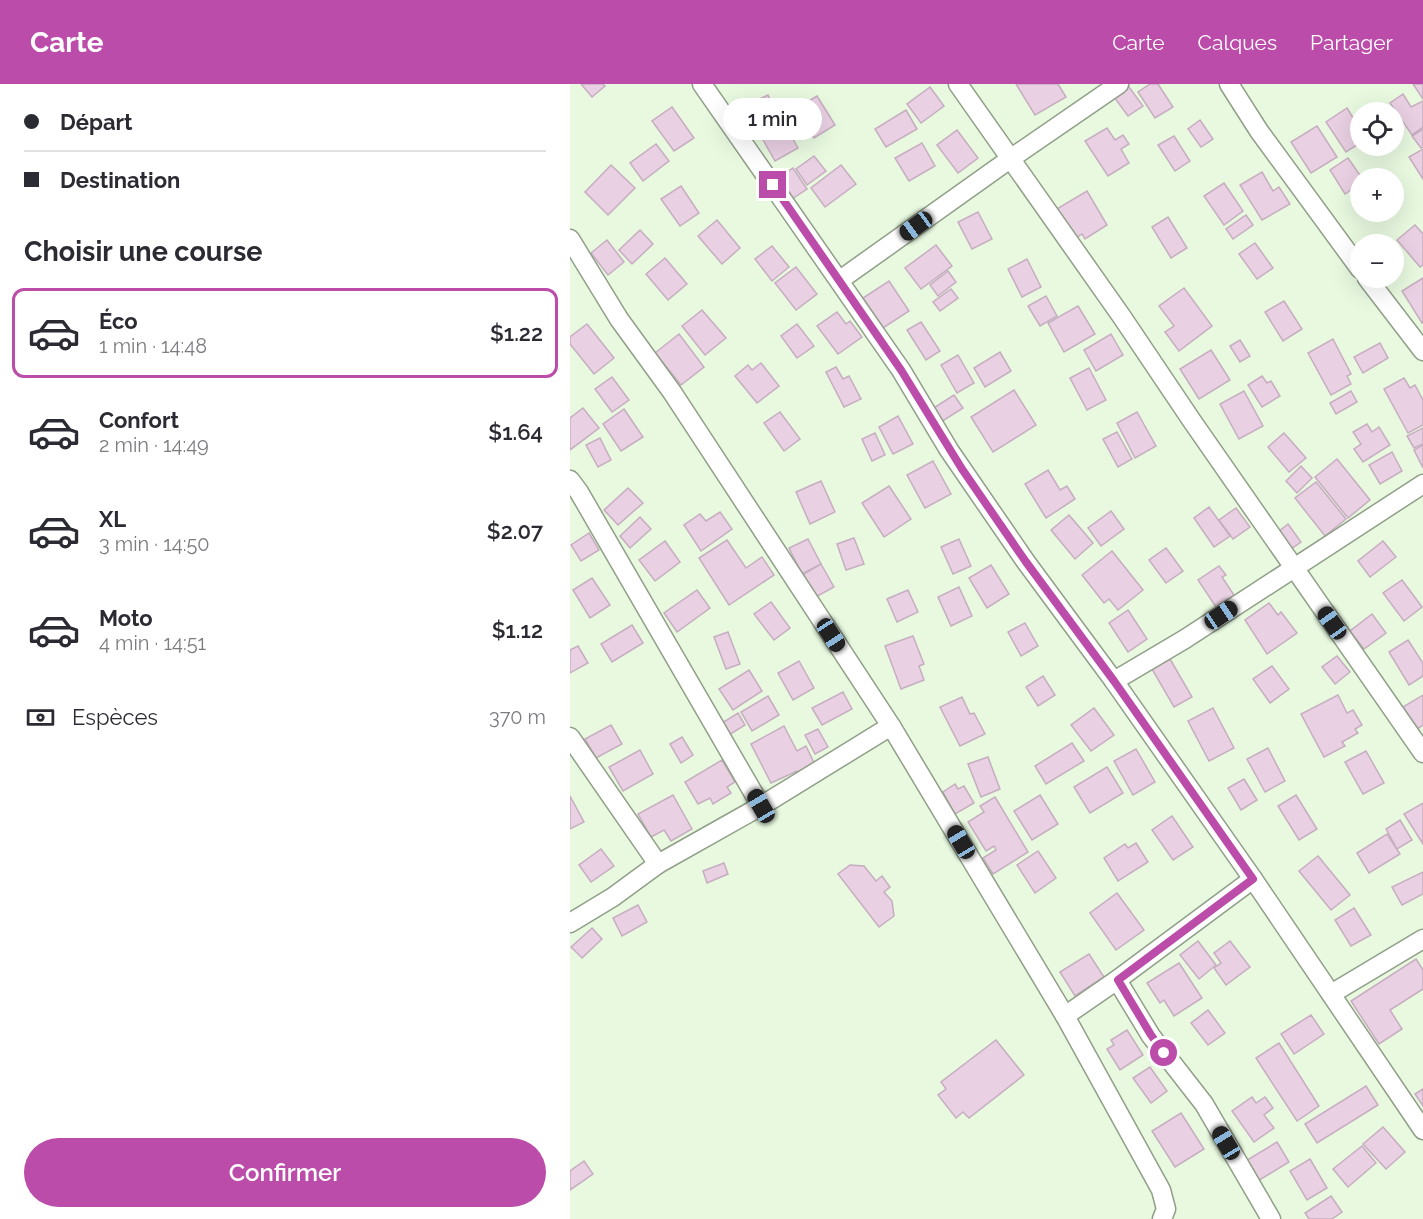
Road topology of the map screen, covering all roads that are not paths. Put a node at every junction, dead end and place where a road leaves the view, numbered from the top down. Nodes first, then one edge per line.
1 (702, 84) edge
2 (958, 84) edge
3 (1119, 84) edge
4 (1228, 84) edge
5 (1010, 159) junction
6 (570, 239) edge
7 (1350, 255) edge
8 (840, 280) junction
9 (1375, 288) edge
10 (1423, 351) edge
11 (570, 480) edge
12 (1423, 484) edge
13 (1293, 567) junction
14 (1114, 681) junction
15 (891, 726) junction
16 (570, 737) edge
17 (1423, 753) edge
18 (761, 806) junction
19 (658, 864) junction
20 (1253, 879) junction
21 (570, 923) edge
22 (1423, 939) edge
23 (1118, 980) junction
24 (1330, 994) junction
25 (1065, 1016) junction
26 (1423, 1130) edge
27 (1162, 1219) edge
28 (1271, 1219) edge

1 - 8 street
2 - 5 street
3 - 5 street
4 - 7 street
5 - 8 street
5 - 13 street
6 - 15 street
8 - 14 street
9 - 10 street
11 - 18 street
12 - 13 street
13 - 14 street
13 - 17 street
14 - 20 street
15 - 18 street
15 - 25 street
16 - 19 street
18 - 19 street
19 - 21 street
20 - 23 street
20 - 24 street
22 - 24 street
23 - 25 street
23 - 28 street
24 - 26 street
25 - 27 street

